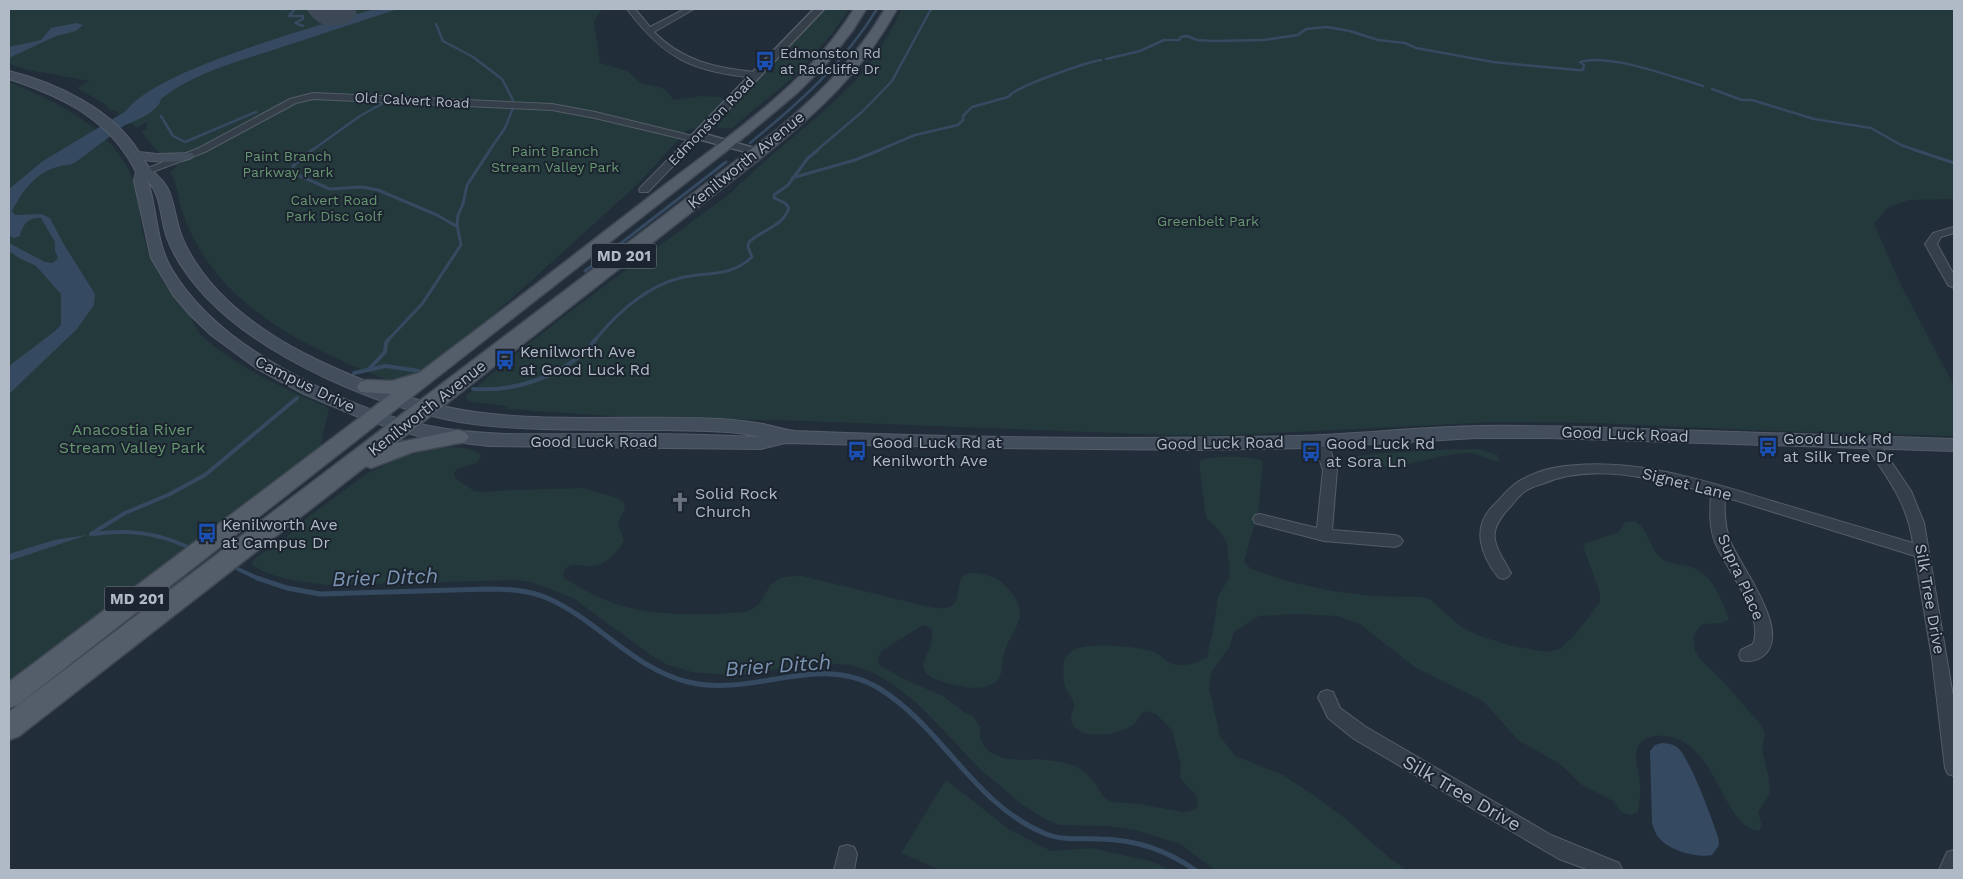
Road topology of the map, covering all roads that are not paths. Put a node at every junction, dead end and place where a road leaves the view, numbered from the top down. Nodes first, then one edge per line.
1 (631, 9) edge
2 (690, 9) edge
3 (819, 9) edge
4 (860, 9) edge
5 (891, 9) edge
6 (649, 31) junction
7 (9, 75) edge
8 (755, 75) junction
9 (694, 139) junction
10 (124, 140) joint
11 (726, 145) junction
12 (757, 152) junction
13 (134, 155) junction
14 (187, 156) junction
15 (143, 172) junction
16 (644, 190) dead end
17 (1954, 230) edge
18 (1953, 282) edge
19 (440, 368) junction
20 (367, 387) junction
21 (400, 400) junction
22 (426, 408) junction
23 (376, 417) junction
24 (403, 426) junction
25 (458, 436) junction
26 (785, 437) junction
27 (1320, 440) junction
28 (1871, 442) junction
29 (1954, 445) edge
30 (343, 472) junction
31 (1718, 490) junction
32 (1260, 519) dead end
33 (1324, 535) junction
34 (1395, 541) dead end
35 (1922, 552) junction
36 (1503, 573) dead end
37 (1747, 656) dead end
38 (9, 697) edge
39 (1326, 697) dead end
40 (9, 728) edge
41 (1954, 768) edge
42 (1954, 859) edge
43 (1612, 870) edge
44 (1949, 870) edge

1 - 6 street
2 - 6 street
3 - 8 street, Edmonston Road
4 - 11 main road, Kenilworth Avenue / MD 201
5 - 12 main road, Kenilworth Avenue / MD 201
6 - 8 street
7 - 10 main road, Campus Drive
8 - 9 street, Edmonston Road
9 - 11 street, Old Calvert Road
9 - 14 street, Old Calvert Road
9 - 16 street, Edmonston Road
10 - 13 main road, Campus Drive
11 - 12 street, Old Calvert Road
11 - 19 main road, Kenilworth Avenue / MD 201
12 - 22 main road, Kenilworth Avenue / MD 201
13 - 14 main road
13 - 15 main road, Campus Drive
14 - 15 street, Old Calvert Road
15 - 20 main road, Campus Drive
15 - 23 main road, Campus Drive
17 - 18 street
19 - 20 main road
19 - 21 main road, Kenilworth Avenue / MD 201
20 - 21 main road, Campus Drive
21 - 22 main road, Campus Drive
21 - 23 main road, Kenilworth Avenue / MD 201
22 - 24 main road, Kenilworth Avenue / MD 201
22 - 26 main road, Good Luck Road
23 - 24 main road, Campus Drive
23 - 38 main road, Kenilworth Avenue / MD 201
24 - 25 main road, Good Luck Road
24 - 30 main road, Kenilworth Avenue / MD 201
25 - 26 main road, Good Luck Road
25 - 30 main road
26 - 27 main road, Good Luck Road
27 - 28 main road, Good Luck Road
27 - 33 street
28 - 29 main road, Good Luck Road
28 - 35 street, Silk Tree Drive
30 - 40 main road, Kenilworth Avenue / MD 201
31 - 35 street, Signet Lane
31 - 36 street, Signet Lane
31 - 37 street, Supra Place
32 - 33 street
33 - 34 street
35 - 41 street, Silk Tree Drive
39 - 43 street, Silk Tree Drive
42 - 44 street

